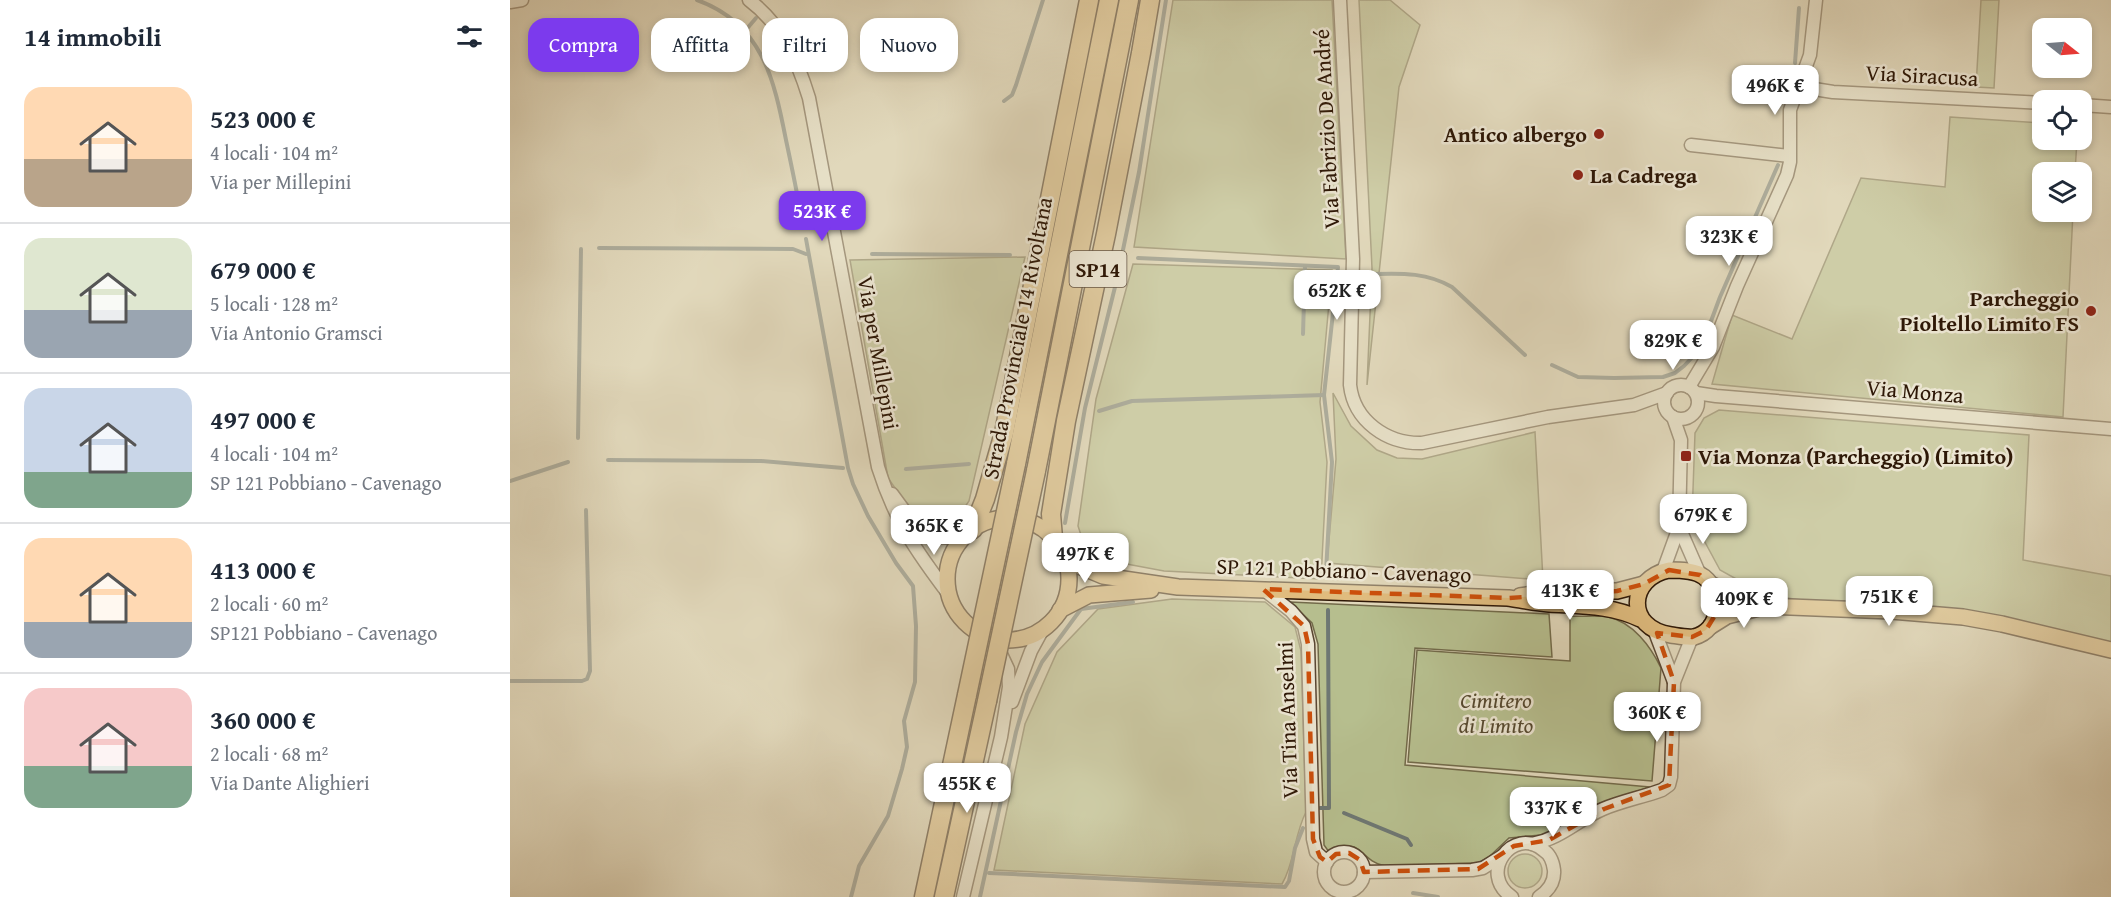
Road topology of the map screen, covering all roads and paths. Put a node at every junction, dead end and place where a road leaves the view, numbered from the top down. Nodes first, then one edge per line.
1 (522, 0) edge
2 (749, 0) edge
3 (1089, 0) edge
4 (1108, 0) edge
5 (1129, 0) edge
6 (1150, 0) edge
7 (1340, 0) edge
8 (1816, 0) edge
9 (510, 2) edge
10 (1800, 84) junction
11 (2032, 102) edge
12 (2092, 106) edge
13 (2111, 107) edge
14 (1691, 145) dead end
15 (1790, 156) junction
16 (1667, 393) junction
17 (1694, 395) junction
18 (1635, 405) junction
19 (1669, 413) junction
20 (1690, 417) junction
21 (2111, 429) edge
22 (1681, 440) junction
23 (883, 482) junction
24 (1679, 527) junction
25 (971, 531) junction
26 (1053, 538) junction
27 (1064, 555) junction
28 (1663, 571) junction
29 (1705, 580) junction
30 (1644, 584) junction
31 (1178, 587) junction
32 (1263, 589) junction
33 (950, 596) junction
34 (1508, 598) junction
35 (1767, 606) junction
36 (1060, 610) junction
37 (1640, 619) junction
38 (1710, 626) junction
39 (1043, 629) junction
40 (1655, 632) junction
41 (988, 636) junction
42 (1692, 637) junction
43 (2111, 650) edge
44 (1674, 682) junction
45 (1000, 737) junction
46 (1566, 832) junction
47 (1532, 844) junction
48 (1503, 855) junction
49 (1551, 860) junction
50 (1327, 862) junction
51 (1472, 870) junction
52 (1364, 872) junction
53 (1500, 884) junction
54 (1543, 895) edge
55 (924, 897) edge
56 (944, 897) edge
57 (963, 897) edge
58 (1512, 897) edge

1 - 9 street
2 - 23 street, Via per Millepini
3 - 25 highway, SP14
4 - 55 highway, Strada Provinciale 14 Rivoltana / SP14, bridge
5 - 56 highway, Strada Provinciale 14 Rivoltana / SP14, bridge
6 - 26 highway, SP14
7 - 18 street, Via Fabrizio De André
8 - 10 street
10 - 11 street, Via Siracusa
10 - 15 street
12 - 13 street
14 - 15 street
15 - 17 street
16 - 17 street
16 - 18 street
16 - 19 street
17 - 20 street
17 - 21 street, Via Monza
18 - 19 street
19 - 20 street
19 - 22 street
20 - 22 street
22 - 24 street
23 - 25 street, Via per Millepini
23 - 33 street, Via per Millepini
24 - 28 street
24 - 29 street
25 - 26 main road
25 - 33 main road
26 - 27 main road
27 - 31 main road, SP 121 Pobbiano - Cavenago
27 - 36 main road
28 - 29 main road
28 - 30 main road
29 - 35 main road
29 - 38 main road
30 - 34 main road
30 - 37 main road
31 - 32 main road, SP 121 Pobbiano - Cavenago
31 - 36 main road, SP 121 Pobbiano - Cavenago
32 - 34 main road, SP 121 Pobbiano - Cavenago
32 - 50 street, Via Tina Anselmi
33 - 41 main road
34 - 37 main road
35 - 38 main road
35 - 43 main road
36 - 39 main road
37 - 40 main road
38 - 42 main road
39 - 41 main road
39 - 45 street
40 - 42 main road
40 - 44 street
41 - 45 street
42 - 44 street
44 - 46 street
45 - 57 street
46 - 47 street
46 - 49 street
47 - 48 street
47 - 49 street
48 - 51 street
48 - 53 street
49 - 54 street
50 - 52 street
50 - 52 street, Via Tina Anselmi
51 - 52 street
51 - 53 street
53 - 58 street

